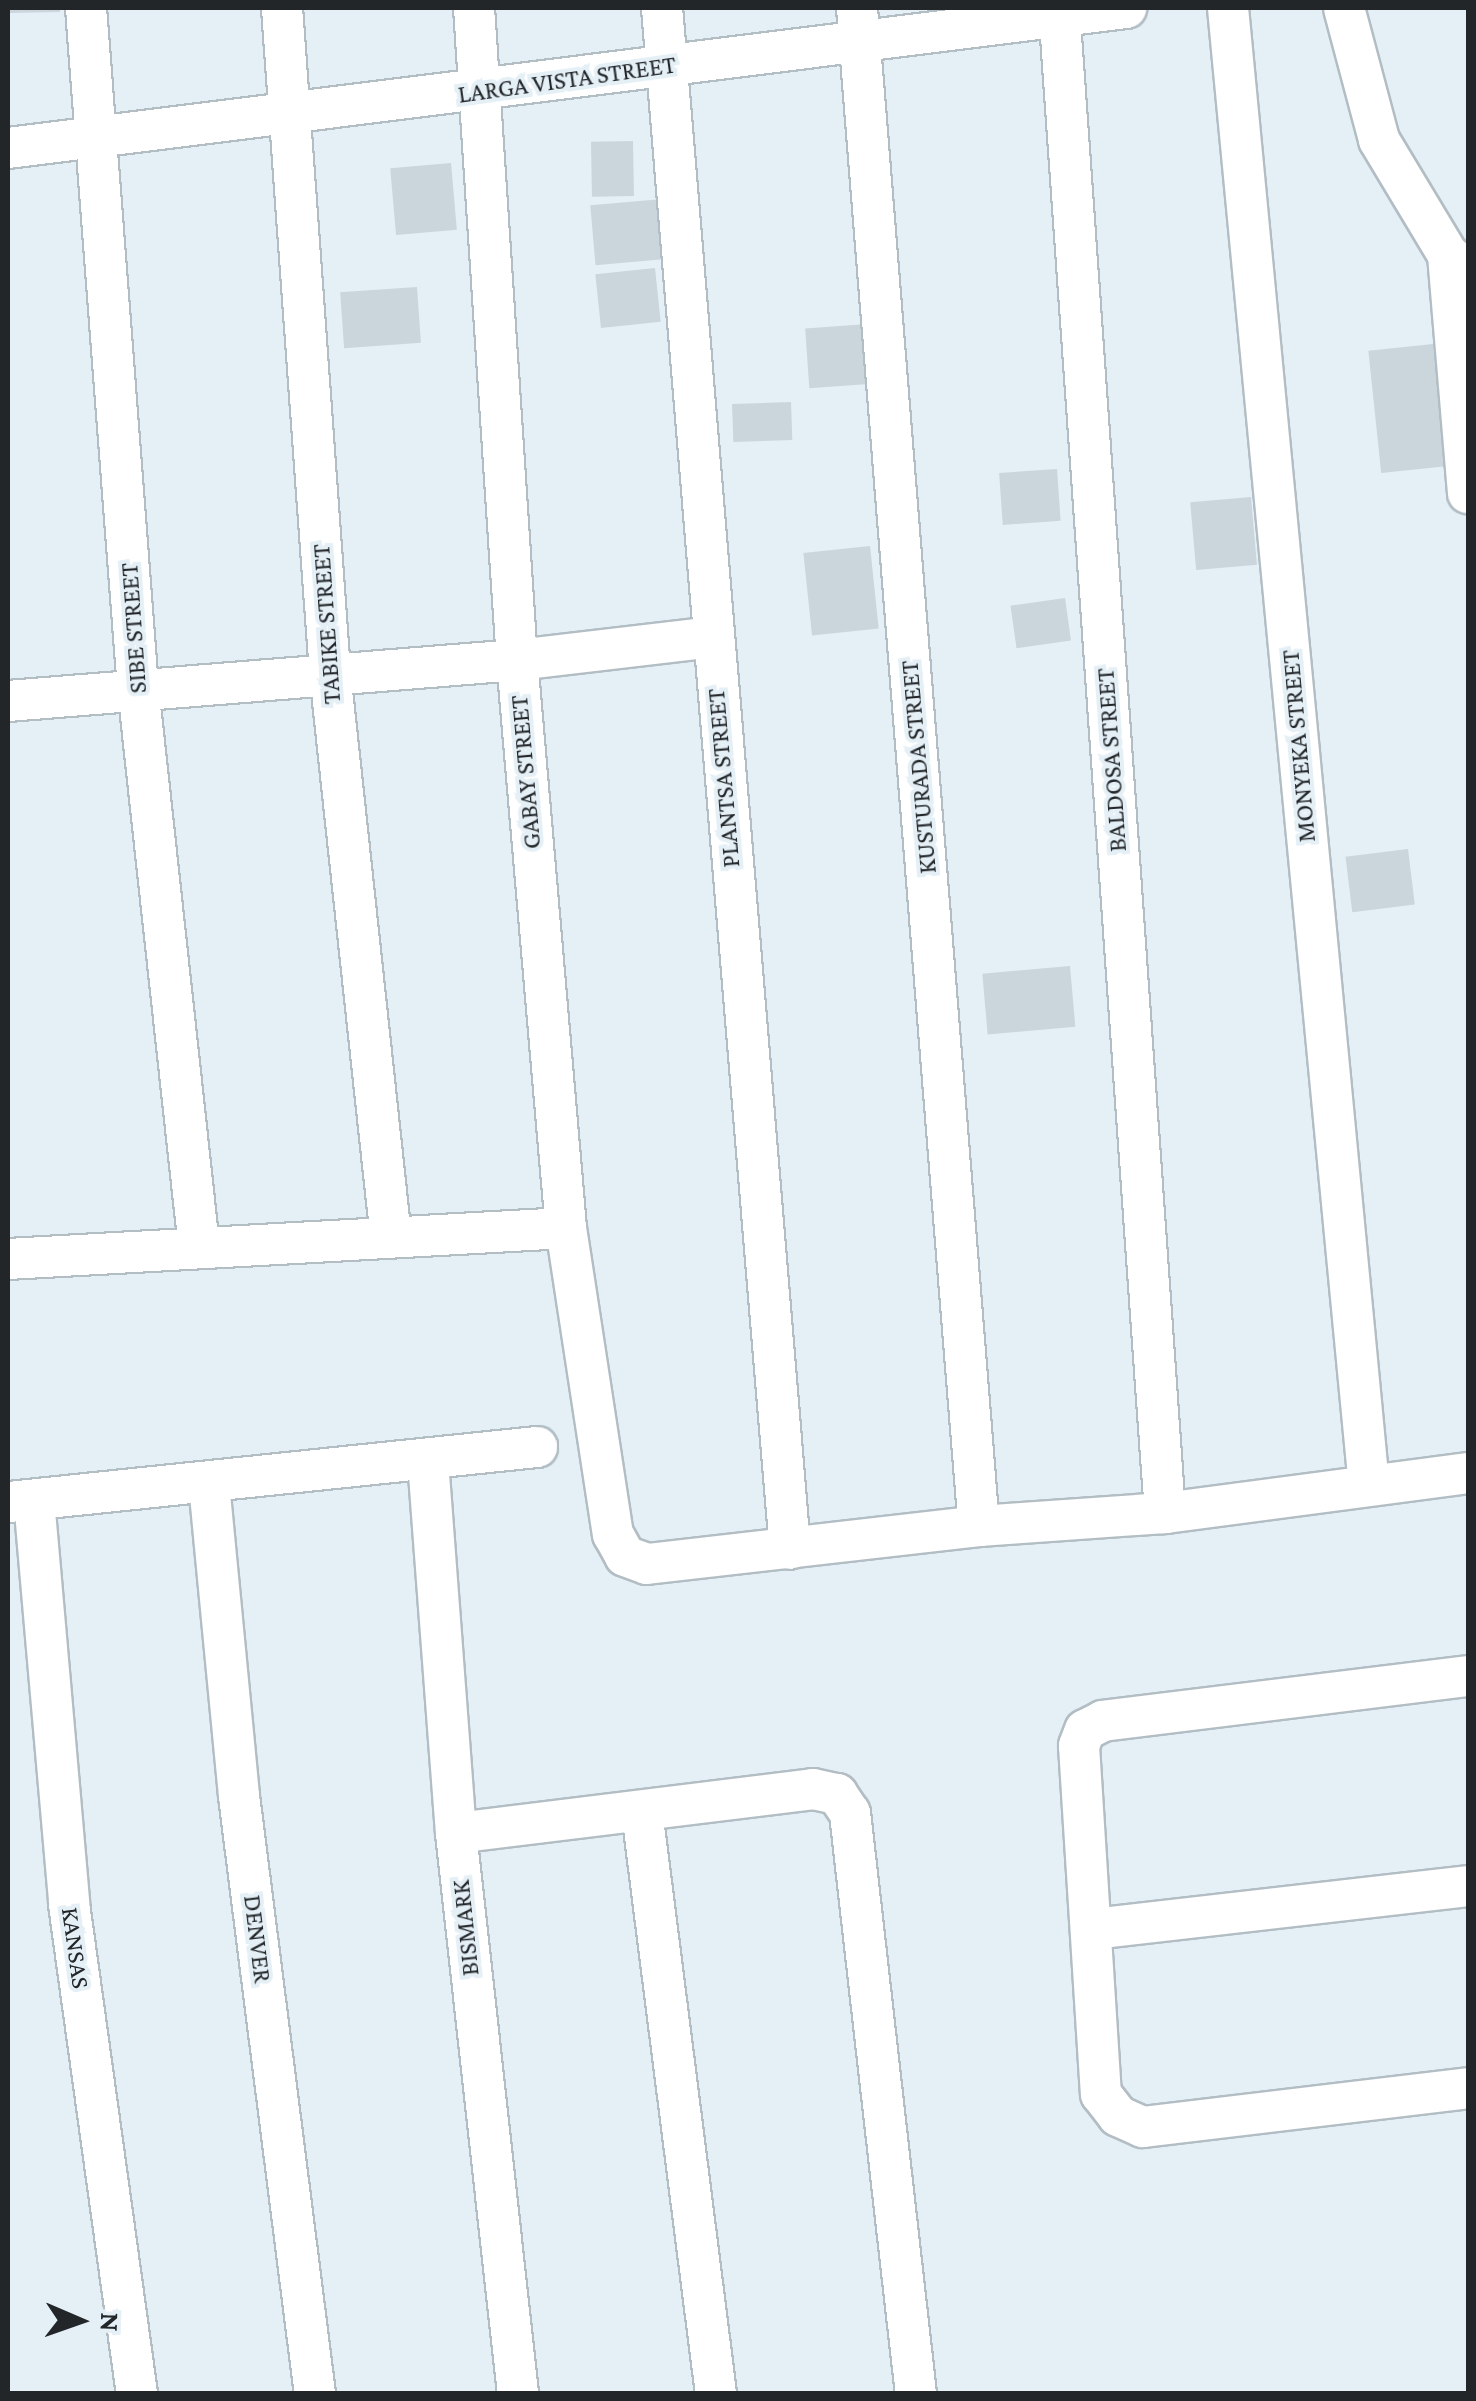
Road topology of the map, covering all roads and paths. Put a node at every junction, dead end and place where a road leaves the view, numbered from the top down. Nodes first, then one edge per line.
1 (86, 8) edge
2 (282, 8) edge
3 (474, 8) edge
4 (662, 8) edge
5 (1126, 8) edge
6 (1228, 8) edge
7 (1344, 8) edge
8 (1060, 13) edge
9 (859, 25) edge
10 (667, 66) junction
11 (481, 92) junction
12 (292, 112) junction
13 (98, 137) junction
14 (8, 148) edge
15 (1458, 262) edge
16 (1468, 493) edge
17 (712, 637) junction
18 (517, 660) junction
19 (330, 673) junction
20 (138, 688) junction
21 (8, 701) edge
22 (566, 1228) junction
23 (391, 1238) junction
24 (198, 1247) junction
25 (8, 1257) edge
26 (537, 1447) dead end
27 (428, 1462) junction
28 (1468, 1473) edge
29 (209, 1484) junction
30 (1369, 1485) junction
31 (20, 1501) edge
32 (1165, 1513) junction
33 (979, 1526) junction
34 (790, 1549) junction
35 (1468, 1676) edge
36 (642, 1812) junction
37 (456, 1833) junction
38 (1468, 1886) edge
39 (1092, 1929) junction
40 (1468, 2088) edge
41 (137, 2394) edge
42 (315, 2394) edge
43 (518, 2394) edge
44 (716, 2394) edge
45 (916, 2394) edge

1 - 13 street, SIBE STREET
2 - 12 street, TABIKE STREET
3 - 11 street, GABAY STREET
4 - 10 street, PLANTSA STREET
5 - 8 street, LARGA VISTA STREET
6 - 30 street, MONYEKA STREET
7 - 15 street
8 - 9 street, LARGA VISTA STREET
8 - 32 street, BALDOSA STREET
9 - 10 street, LARGA VISTA STREET
9 - 33 street, KUSTURADA STREET
10 - 11 street, LARGA VISTA STREET
10 - 17 street, PLANTSA STREET
11 - 12 street, LARGA VISTA STREET
11 - 18 street, GABAY STREET
12 - 13 street, LARGA VISTA STREET
12 - 19 street, TABIKE STREET
13 - 14 street, LARGA VISTA STREET
13 - 20 street, SIBE STREET
15 - 16 street
17 - 18 street
17 - 34 street, PLANTSA STREET
18 - 19 street
18 - 22 street, GABAY STREET
19 - 20 street
19 - 23 street, TABIKE STREET
20 - 21 street
20 - 24 street, SIBE STREET
22 - 23 street
22 - 34 street, GABAY STREET
23 - 24 street
24 - 25 street
26 - 27 street
27 - 29 street
27 - 37 street, BISMARK
28 - 30 street
29 - 31 street
29 - 42 street, DENVER
30 - 32 street
31 - 41 street, KANSAS
32 - 33 street
33 - 34 street
35 - 39 street
36 - 37 street
36 - 44 street
36 - 45 street
37 - 43 street, BISMARK
38 - 39 street
39 - 40 street

